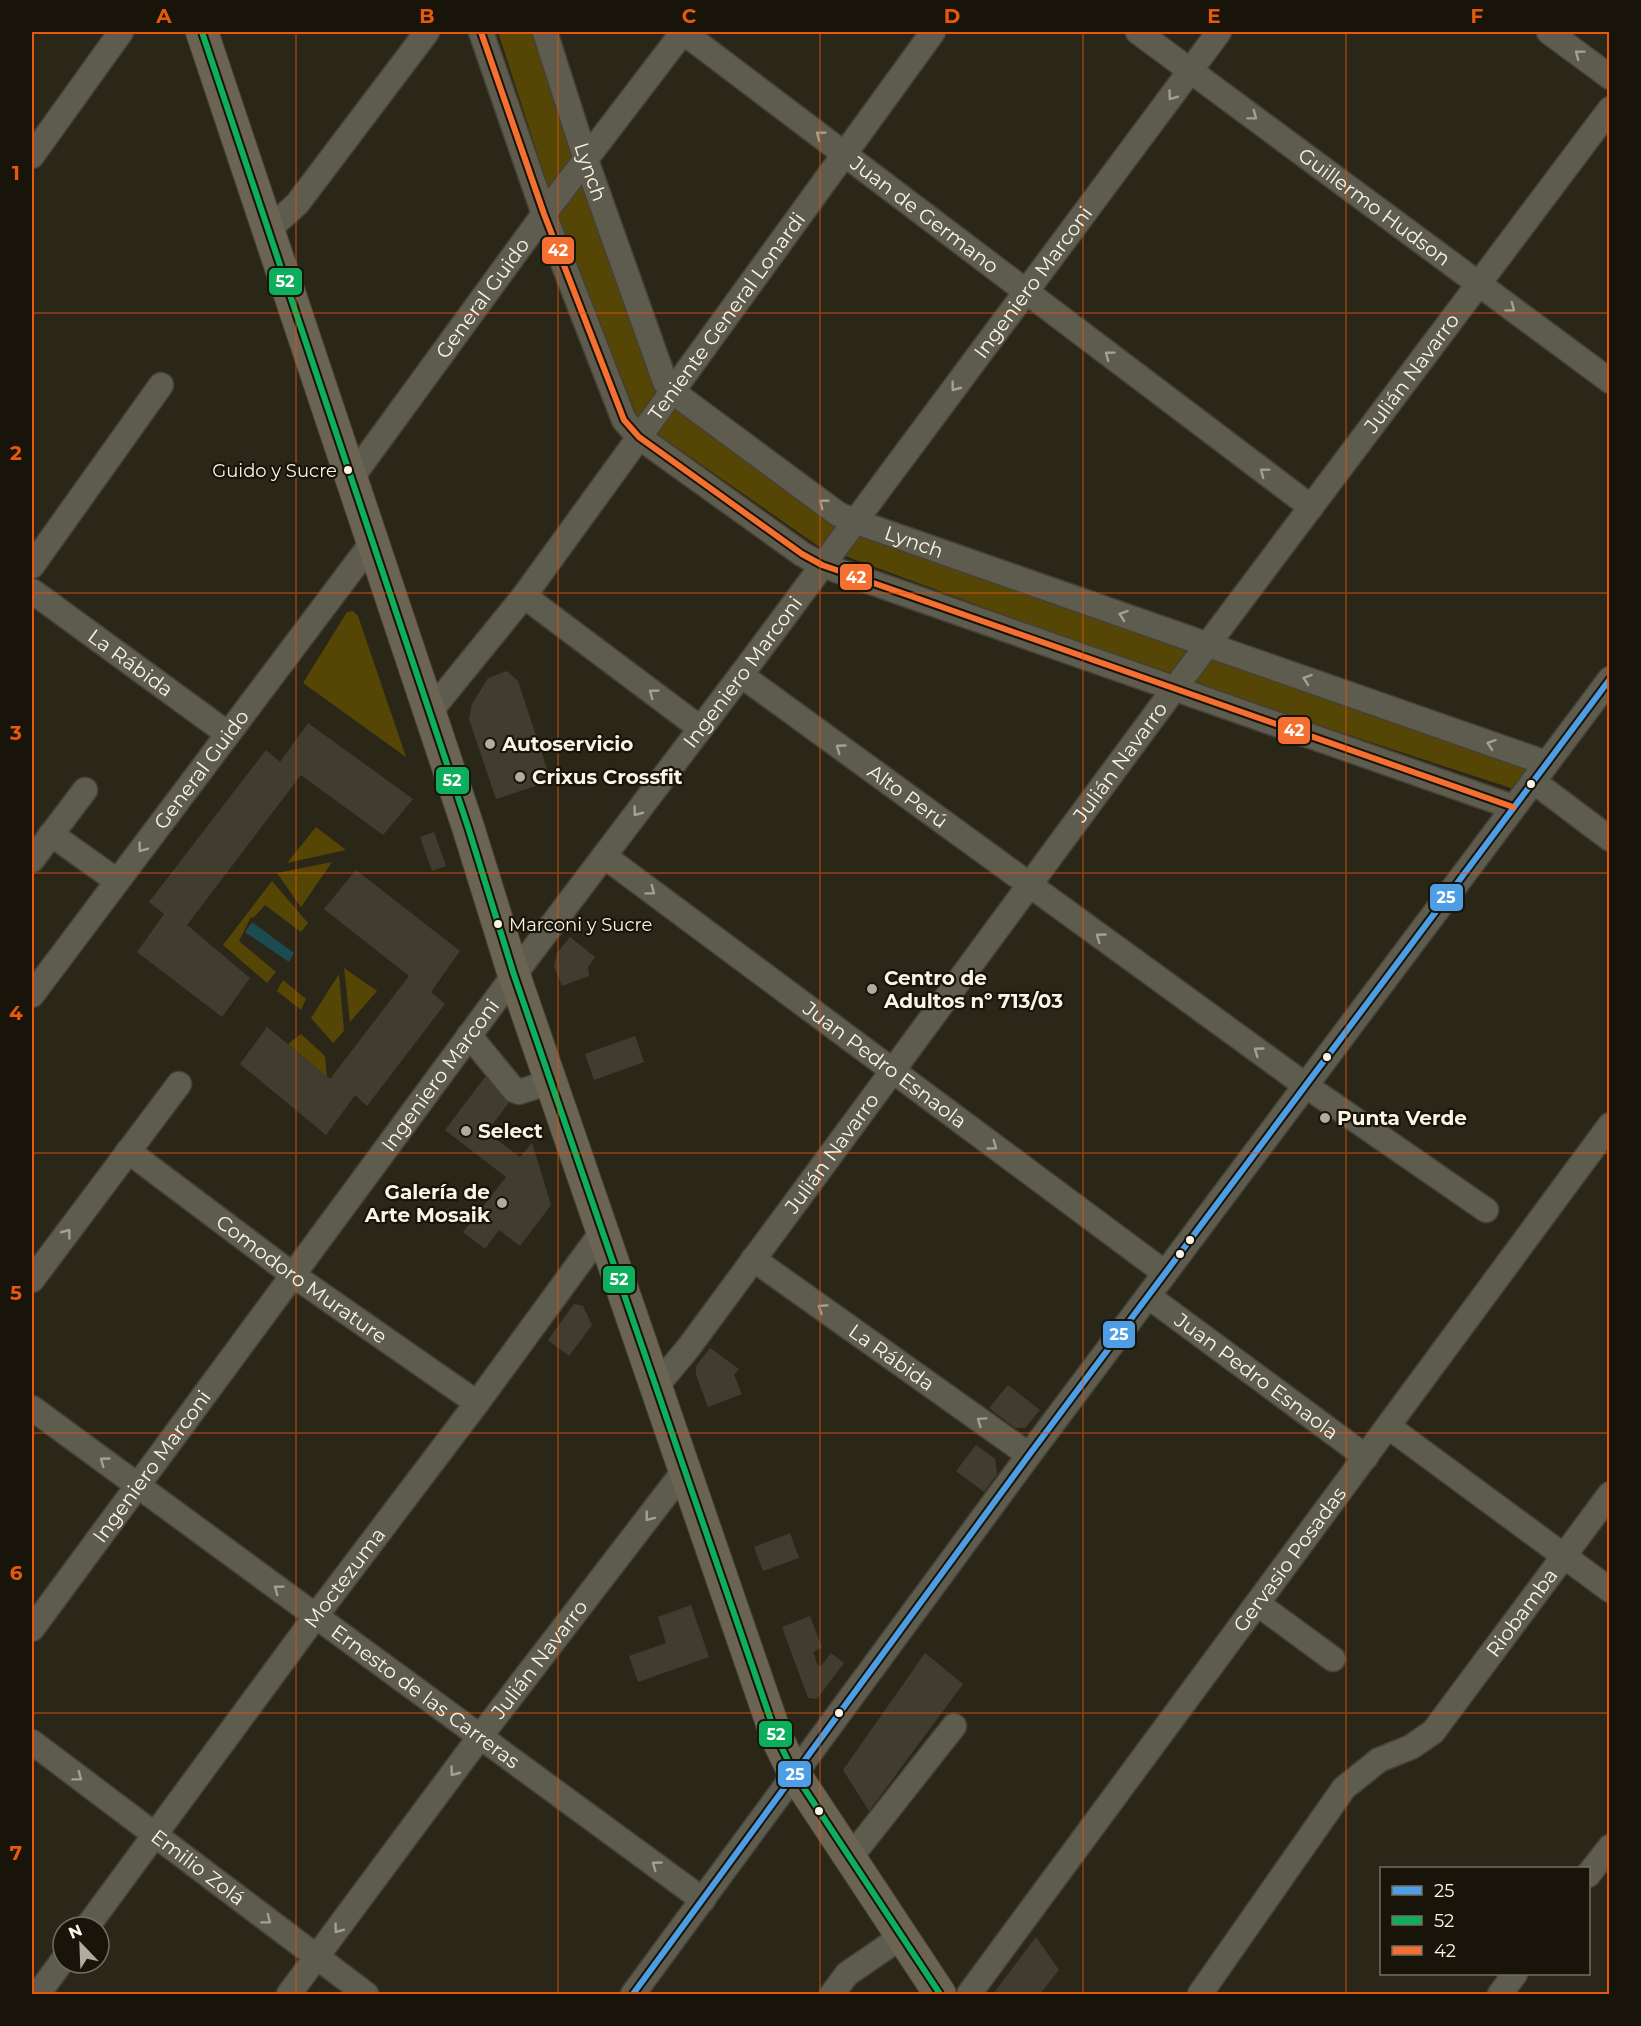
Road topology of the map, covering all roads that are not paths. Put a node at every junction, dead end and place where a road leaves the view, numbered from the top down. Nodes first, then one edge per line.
1 (121, 32) edge
2 (202, 32) edge
3 (427, 32) edge
4 (481, 32) edge
5 (545, 32) edge
6 (683, 32) edge
7 (933, 32) edge
8 (1138, 32) edge
9 (1219, 32) edge
10 (1549, 32) edge
11 (1190, 70) junction
12 (1610, 77) edge
13 (1610, 109) edge
14 (843, 153) junction
15 (32, 156) edge
16 (586, 160) junction
17 (544, 214) junction
18 (268, 230) junction
19 (1479, 284) junction
20 (1026, 292) junction
21 (1610, 381) edge
22 (161, 385) dead end
23 (673, 392) junction
24 (639, 437) junction
25 (350, 480) junction
26 (1311, 507) junction
27 (854, 521) junction
28 (371, 544) junction
29 (822, 565) junction
30 (32, 566) edge
31 (32, 591) edge
32 (524, 596) junction
33 (1207, 645) junction
34 (741, 675) junction
35 (1610, 679) edge
36 (1175, 688) junction
37 (429, 713) junction
38 (700, 728) junction
39 (228, 734) junction
40 (1540, 772) junction
41 (85, 790) dead end
42 (1513, 807) junction
43 (51, 834) junction
44 (1610, 840) edge
45 (604, 856) junction
46 (32, 860) edge
47 (117, 881) junction
48 (1029, 885) junction
49 (514, 975) junction
50 (32, 995) edge
51 (470, 1035) junction
52 (891, 1071) junction
53 (550, 1082) junction
54 (179, 1084) dead end
55 (1305, 1085) junction
56 (1610, 1125) edge
57 (128, 1151) junction
58 (1486, 1210) dead end
59 (602, 1232) junction
60 (753, 1259) junction
61 (1165, 1273) junction
62 (293, 1275) junction
63 (32, 1280) edge
64 (1148, 1296) junction
65 (655, 1388) junction
66 (477, 1403) junction
67 (32, 1408) edge
68 (1389, 1426) junction
69 (1029, 1455) junction
70 (1366, 1457) junction
71 (684, 1471) junction
72 (136, 1484) junction
73 (1610, 1494) edge
74 (1564, 1555) junction
75 (1610, 1590) edge
76 (1258, 1604) junction
77 (315, 1617) junction
78 (32, 1629) edge
79 (1333, 1659) dead end
80 (954, 1726) dead end
81 (479, 1738) junction
82 (32, 1742) edge
83 (794, 1773) junction
84 (155, 1835) junction
85 (1610, 1847) edge
86 (850, 1858) junction
87 (1590, 1872) edge
88 (703, 1900) junction
89 (96, 1915) edge
90 (902, 1937) junction
91 (316, 1958) junction
92 (52, 1975) edge
93 (1514, 1975) edge
94 (633, 1994) edge
95 (38, 1995) edge
96 (289, 1995) edge
97 (366, 1995) edge
98 (832, 1995) edge
99 (940, 1995) edge
100 (969, 1995) edge
101 (1200, 1995) edge
102 (1500, 1995) edge

1 - 15 street
2 - 18 main road
3 - 18 street
4 - 17 street
5 - 16 street, Lynch
14 -> 6 street, Juan de Germano
6 - 16 street, General Guido
7 - 14 street, Teniente General Lonardi
8 - 11 street, Guillermo Hudson
9 - 11 street, Ingeniero Marconi
12 -> 10 street
11 -> 19 street, Guillermo Hudson
11 -> 20 street, Ingeniero Marconi
13 - 19 street, Julián Navarro
14 - 20 street, Juan de Germano
14 - 23 street, Teniente General Lonardi
16 - 17 street, General Guido
16 - 23 street, Lynch
17 - 24 street
17 - 25 street, General Guido
18 - 25 main road
19 -> 21 street, Guillermo Hudson
19 - 26 street, Julián Navarro
26 -> 20 street, Juan de Germano
20 -> 27 street, Ingeniero Marconi
22 - 30 street
23 - 24 street, Teniente General Lonardi
27 -> 23 street, Lynch
24 - 29 street
24 - 32 street, Teniente General Lonardi
25 - 28 main road
26 - 33 street, Julián Navarro
27 - 29 street, Ingeniero Marconi
33 -> 27 street, Lynch
28 - 37 main road
28 - 39 street, General Guido
29 - 34 street, Ingeniero Marconi
29 - 36 street
31 - 39 street, La Rábida
32 - 37 street, Teniente General Lonardi
38 -> 32 street
33 - 36 street, Julián Navarro
40 -> 33 street, Lynch
34 - 38 street, Ingeniero Marconi
48 -> 34 street, Alto Perú
35 - 40 street
36 - 42 street
36 - 48 street, Julián Navarro
37 - 49 main road
38 -> 45 street, Ingeniero Marconi
39 -> 47 street, General Guido
40 - 42 street
40 - 44 street, Lynch
41 - 43 street
42 - 55 street
43 - 46 street
43 - 47 street
45 - 49 street, Ingeniero Marconi
45 -> 52 street, Juan Pedro Esnaola
47 - 50 street, General Guido
48 - 52 street, Julián Navarro
55 -> 48 street, Alto Perú
49 - 51 street, Ingeniero Marconi
49 - 53 main road
51 - 53 street
51 - 62 street, Ingeniero Marconi
52 - 60 street, Julián Navarro
52 -> 61 street, Juan Pedro Esnaola
53 - 59 main road
54 - 57 street
55 - 58 street, Alto Perú
55 - 61 street
56 - 68 street, Gervasio Posadas
57 - 62 street, Comodoro Murature
63 -> 57 street
59 - 65 main road
59 - 66 street, Moctezuma
60 - 65 street, Julián Navarro
69 -> 60 street, La Rábida
61 - 64 street
62 - 66 street, Comodoro Murature
62 - 72 street, Ingeniero Marconi
64 - 69 street
64 - 70 street, Juan Pedro Esnaola
65 - 71 main road
66 - 77 street, Moctezuma
72 -> 67 street, Ernesto de las Carreras
68 - 70 street, Gervasio Posadas
68 - 74 street
69 - 83 street
70 - 76 street, Gervasio Posadas
71 -> 81 street, Julián Navarro
71 - 83 main road
77 -> 72 street, Ernesto de las Carreras
72 - 78 street, Ingeniero Marconi
73 - 74 street, Riobamba
74 - 75 street
74 - 101 street, Riobamba
76 - 79 street
76 - 100 street, Gervasio Posadas
77 - 81 street, Ernesto de las Carreras
77 - 84 street, Moctezuma
80 - 86 street
88 -> 81 street, Ernesto de las Carreras
81 -> 91 street, Julián Navarro
82 -> 84 street, Emilio Zolá
83 - 86 main road
83 - 88 street
84 - 89 street, Moctezuma
84 -> 91 street, Emilio Zolá
85 - 87 street
86 - 90 main road
88 - 94 street
90 - 98 street
90 - 99 main road
91 - 96 street, Julián Navarro
91 - 97 street, Emilio Zolá
92 - 95 street
93 - 102 street

